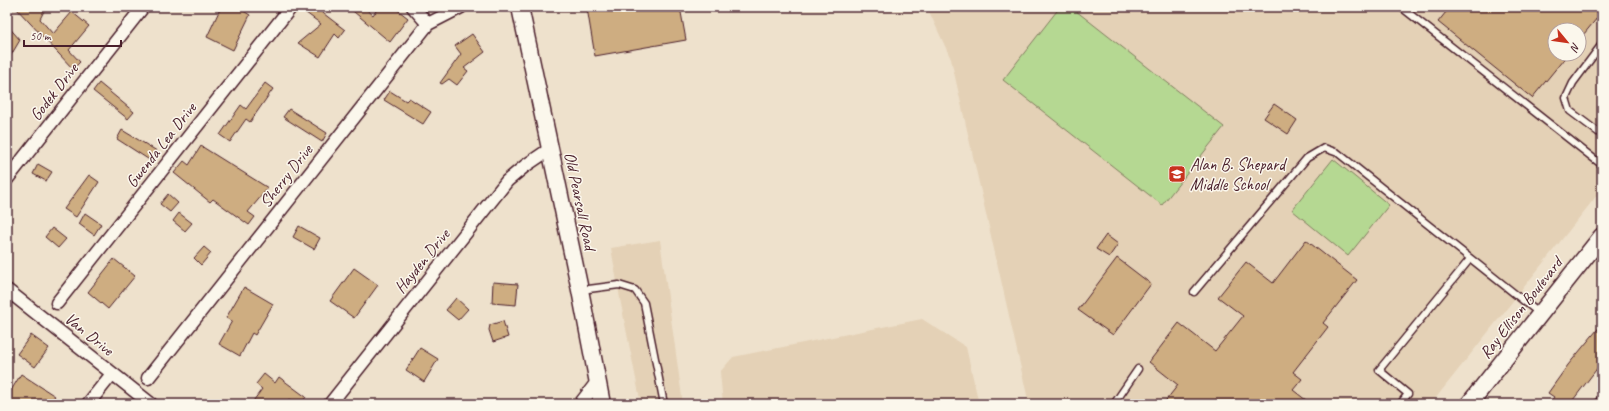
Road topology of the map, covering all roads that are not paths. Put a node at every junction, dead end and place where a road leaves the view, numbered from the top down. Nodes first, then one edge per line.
1 (143, 7) edge
2 (291, 7) edge
3 (413, 7) edge
4 (461, 7) edge
5 (520, 7) edge
6 (1401, 7) edge
7 (428, 24) junction
8 (1602, 44) edge
9 (1602, 135) edge
10 (550, 149) junction
11 (1602, 165) edge
12 (7, 178) edge
13 (1602, 236) edge
14 (1470, 259) junction
15 (7, 290) edge
16 (580, 290) junction
17 (1194, 292) dead end
18 (58, 304) dead end
19 (1540, 314) junction
20 (1138, 369) dead end
21 (112, 374) junction
22 (148, 378) dead end
23 (597, 382) junction
24 (88, 404) edge
25 (151, 404) edge
26 (330, 404) edge
27 (580, 404) edge
28 (602, 404) edge
29 (664, 404) edge
30 (1114, 404) edge
31 (1400, 404) edge
32 (1469, 404) edge

1 - 12 street, Godek Drive
2 - 18 street, Gwenda Lea Drive
3 - 7 street
4 - 7 street, Sherry Drive
5 - 10 main road, Old Pearsall Road
6 - 11 lane
7 - 22 street, Sherry Drive
8 - 9 lane
10 - 16 main road, Old Pearsall Road
10 - 26 street, Hayden Drive
13 - 19 main road, Ray Ellison Boulevard
14 - 17 lane
14 - 19 lane
14 - 31 lane
15 - 21 street, Van Drive
16 - 23 main road, Old Pearsall Road
16 - 29 lane
19 - 32 main road, Ray Ellison Boulevard
20 - 30 lane
21 - 24 street
21 - 25 street, Van Drive
23 - 27 street
23 - 28 main road, Old Pearsall Road

